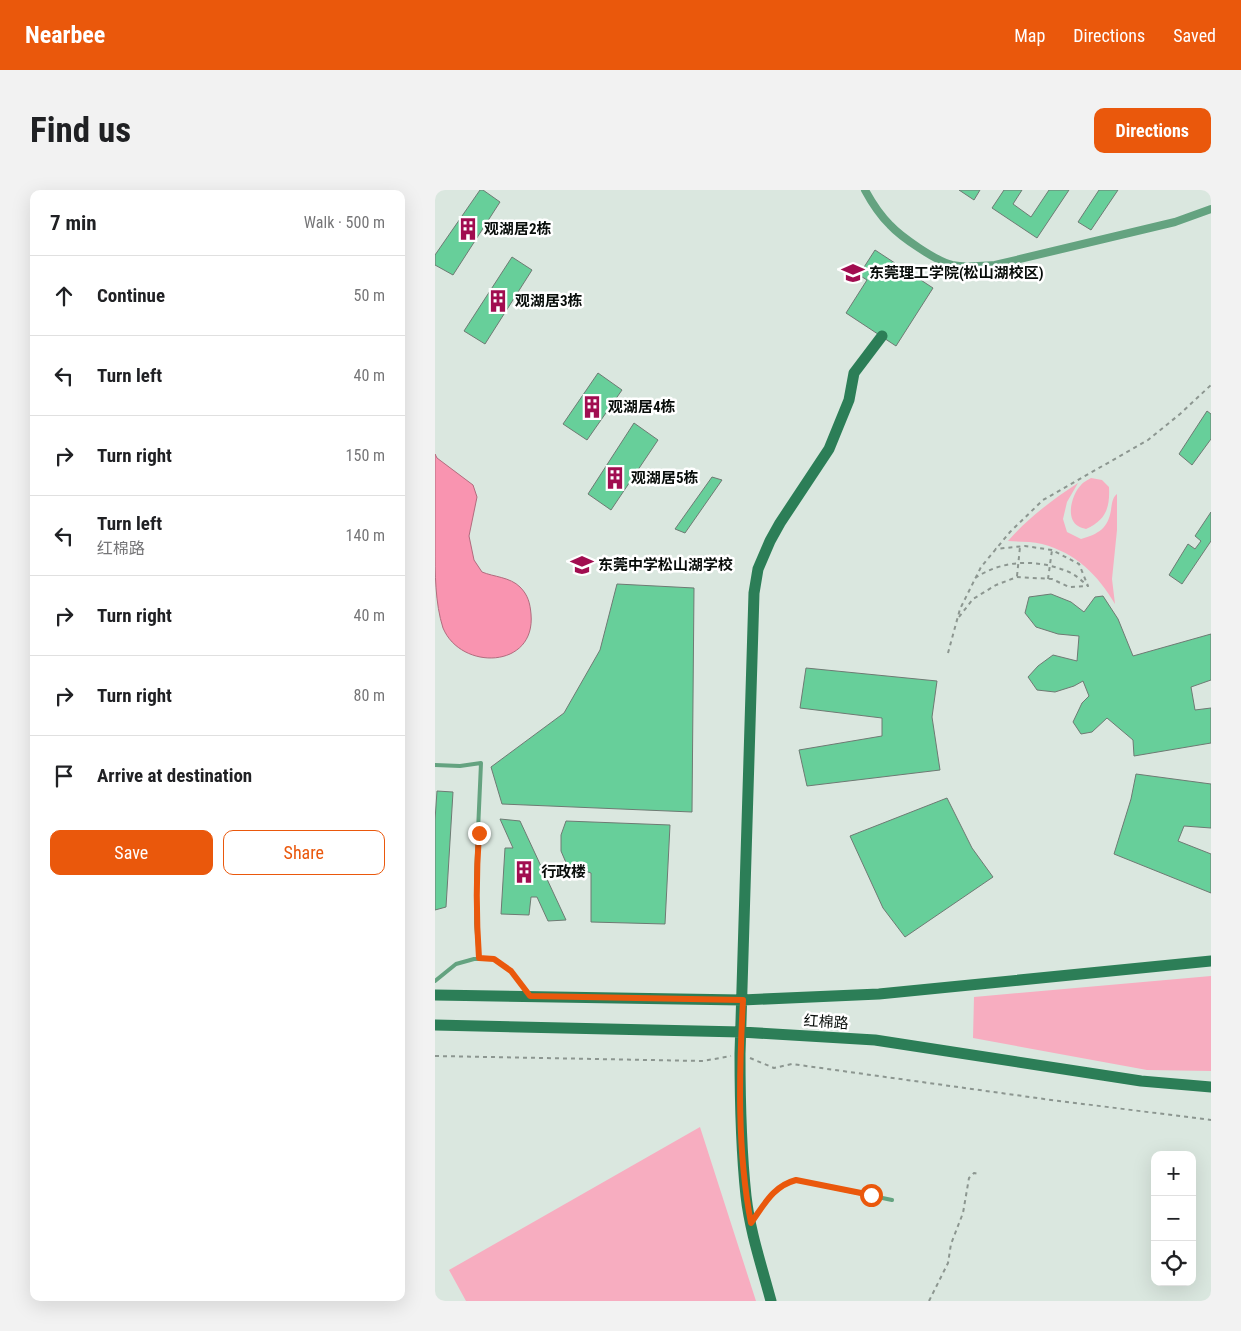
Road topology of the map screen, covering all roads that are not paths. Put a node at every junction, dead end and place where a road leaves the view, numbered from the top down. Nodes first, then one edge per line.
1 (865, 190) edge
2 (1211, 210) edge
3 (882, 336) dead end
4 (435, 765) edge
5 (479, 958) junction
6 (1211, 961) edge
7 (435, 981) edge
8 (435, 995) edge
9 (530, 996) junction
10 (743, 1000) junction
11 (435, 1025) edge
12 (741, 1032) junction
13 (1211, 1087) edge
14 (892, 1200) dead end
15 (751, 1223) junction
16 (771, 1301) edge

1 - 2 street
3 - 10 main road
4 - 5 lane
5 - 7 lane
5 - 9 lane
6 - 10 main road, 红棉路
8 - 9 main road, 红棉路
9 - 10 main road, 红棉路
10 - 12 main road
11 - 12 main road, 红棉路
12 - 13 main road, 红棉路
12 - 15 main road
14 - 15 lane
15 - 16 main road

